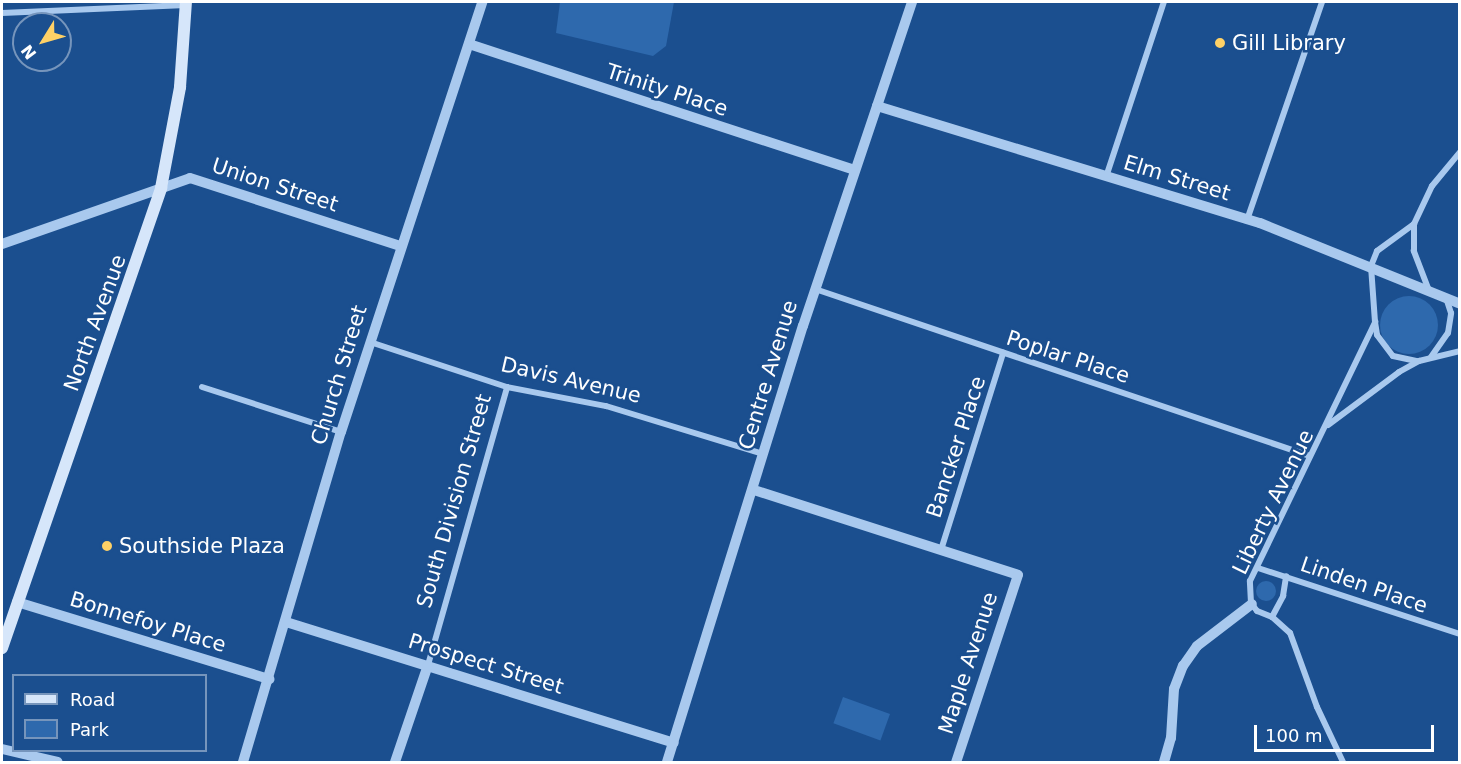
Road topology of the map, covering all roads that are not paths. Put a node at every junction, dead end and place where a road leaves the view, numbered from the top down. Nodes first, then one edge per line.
1 (482, 2) edge
2 (912, 2) edge
3 (1164, 2) edge
4 (1322, 2) edge
5 (186, 3) edge
6 (2, 13) edge
7 (469, 44) junction
8 (877, 106) junction
9 (1460, 152) edge
10 (854, 170) junction
11 (1106, 177) junction
12 (161, 188) junction
13 (1247, 220) junction
14 (1414, 224) junction
15 (2, 244) edge
16 (400, 246) junction
17 (1371, 266) junction
18 (1428, 288) junction
19 (815, 289) junction
20 (1446, 297) junction
21 (1460, 304) edge
22 (1375, 322) junction
23 (369, 342) junction
24 (1460, 351) edge
25 (1003, 353) junction
26 (1431, 358) junction
27 (1419, 361) junction
28 (202, 387) dead end
29 (507, 387) junction
30 (1328, 426) junction
31 (341, 432) junction
32 (764, 454) junction
33 (1310, 456) junction
34 (754, 490) junction
35 (941, 550) junction
36 (1258, 568) junction
37 (1286, 576) junction
38 (17, 602) junction
39 (1252, 604) junction
40 (1272, 617) junction
41 (286, 622) junction
42 (1460, 634) edge
43 (2, 648) edge
44 (428, 665) junction
45 (269, 679) junction
46 (674, 743) junction
47 (15, 752) edge
48 (58, 762) edge
49 (243, 762) edge
50 (395, 762) edge
51 (668, 762) edge
52 (956, 762) edge
53 (1164, 762) edge
54 (1343, 762) edge

1 - 7 street, Church Street
2 - 8 street, Centre Avenue
3 - 11 street
4 - 13 street
5 - 6 street
5 - 12 main road, North Avenue
7 - 10 street, Trinity Place
7 - 16 street, Church Street
8 - 10 street, Centre Avenue
8 - 11 street, Elm Street
9 - 14 street
10 - 19 street, Centre Avenue
11 - 13 street, Elm Street
12 - 15 street, Union Street
12 - 16 street, Union Street
12 - 38 main road, North Avenue
13 - 17 street, Elm Street
14 - 17 street
14 - 18 street
16 - 23 street, Church Street
17 - 18 street, Elm Street
17 - 22 street, Liberty Avenue
18 - 20 street, Elm Street
19 - 25 street, Poplar Place
19 - 32 street, Centre Avenue
20 - 21 street, Elm Street
20 - 26 street
22 - 27 street, Liberty Avenue
22 - 30 street, Liberty Avenue
23 - 29 street, Davis Avenue
23 - 31 street, Church Street
24 - 26 street, Liberty Avenue
25 - 33 street, Poplar Place
25 - 35 street, Bancker Place
26 - 27 street, Liberty Avenue
27 - 30 street, Liberty Avenue
28 - 31 street
29 - 32 street, Davis Avenue
29 - 44 street, South Division Street
30 - 33 street, Liberty Avenue
31 - 41 street, Church Street
32 - 34 street, Centre Avenue
33 - 36 street, Liberty Avenue
34 - 35 street
34 - 46 street, Centre Avenue
35 - 52 street, Maple Avenue
36 - 37 street, Linden Place
36 - 39 street, Liberty Avenue
37 - 40 street
37 - 42 street, Linden Place
38 - 43 main road, North Avenue
38 - 45 street, Bonnefoy Place
39 - 40 street, Liberty Avenue
39 - 53 street
40 - 54 street, Liberty Avenue
41 - 44 street, Prospect Street
41 - 45 street, Church Street
44 - 46 street, Prospect Street
44 - 50 street, South Division Street
45 - 49 street, Church Street
46 - 51 street, Centre Avenue
47 - 48 street

